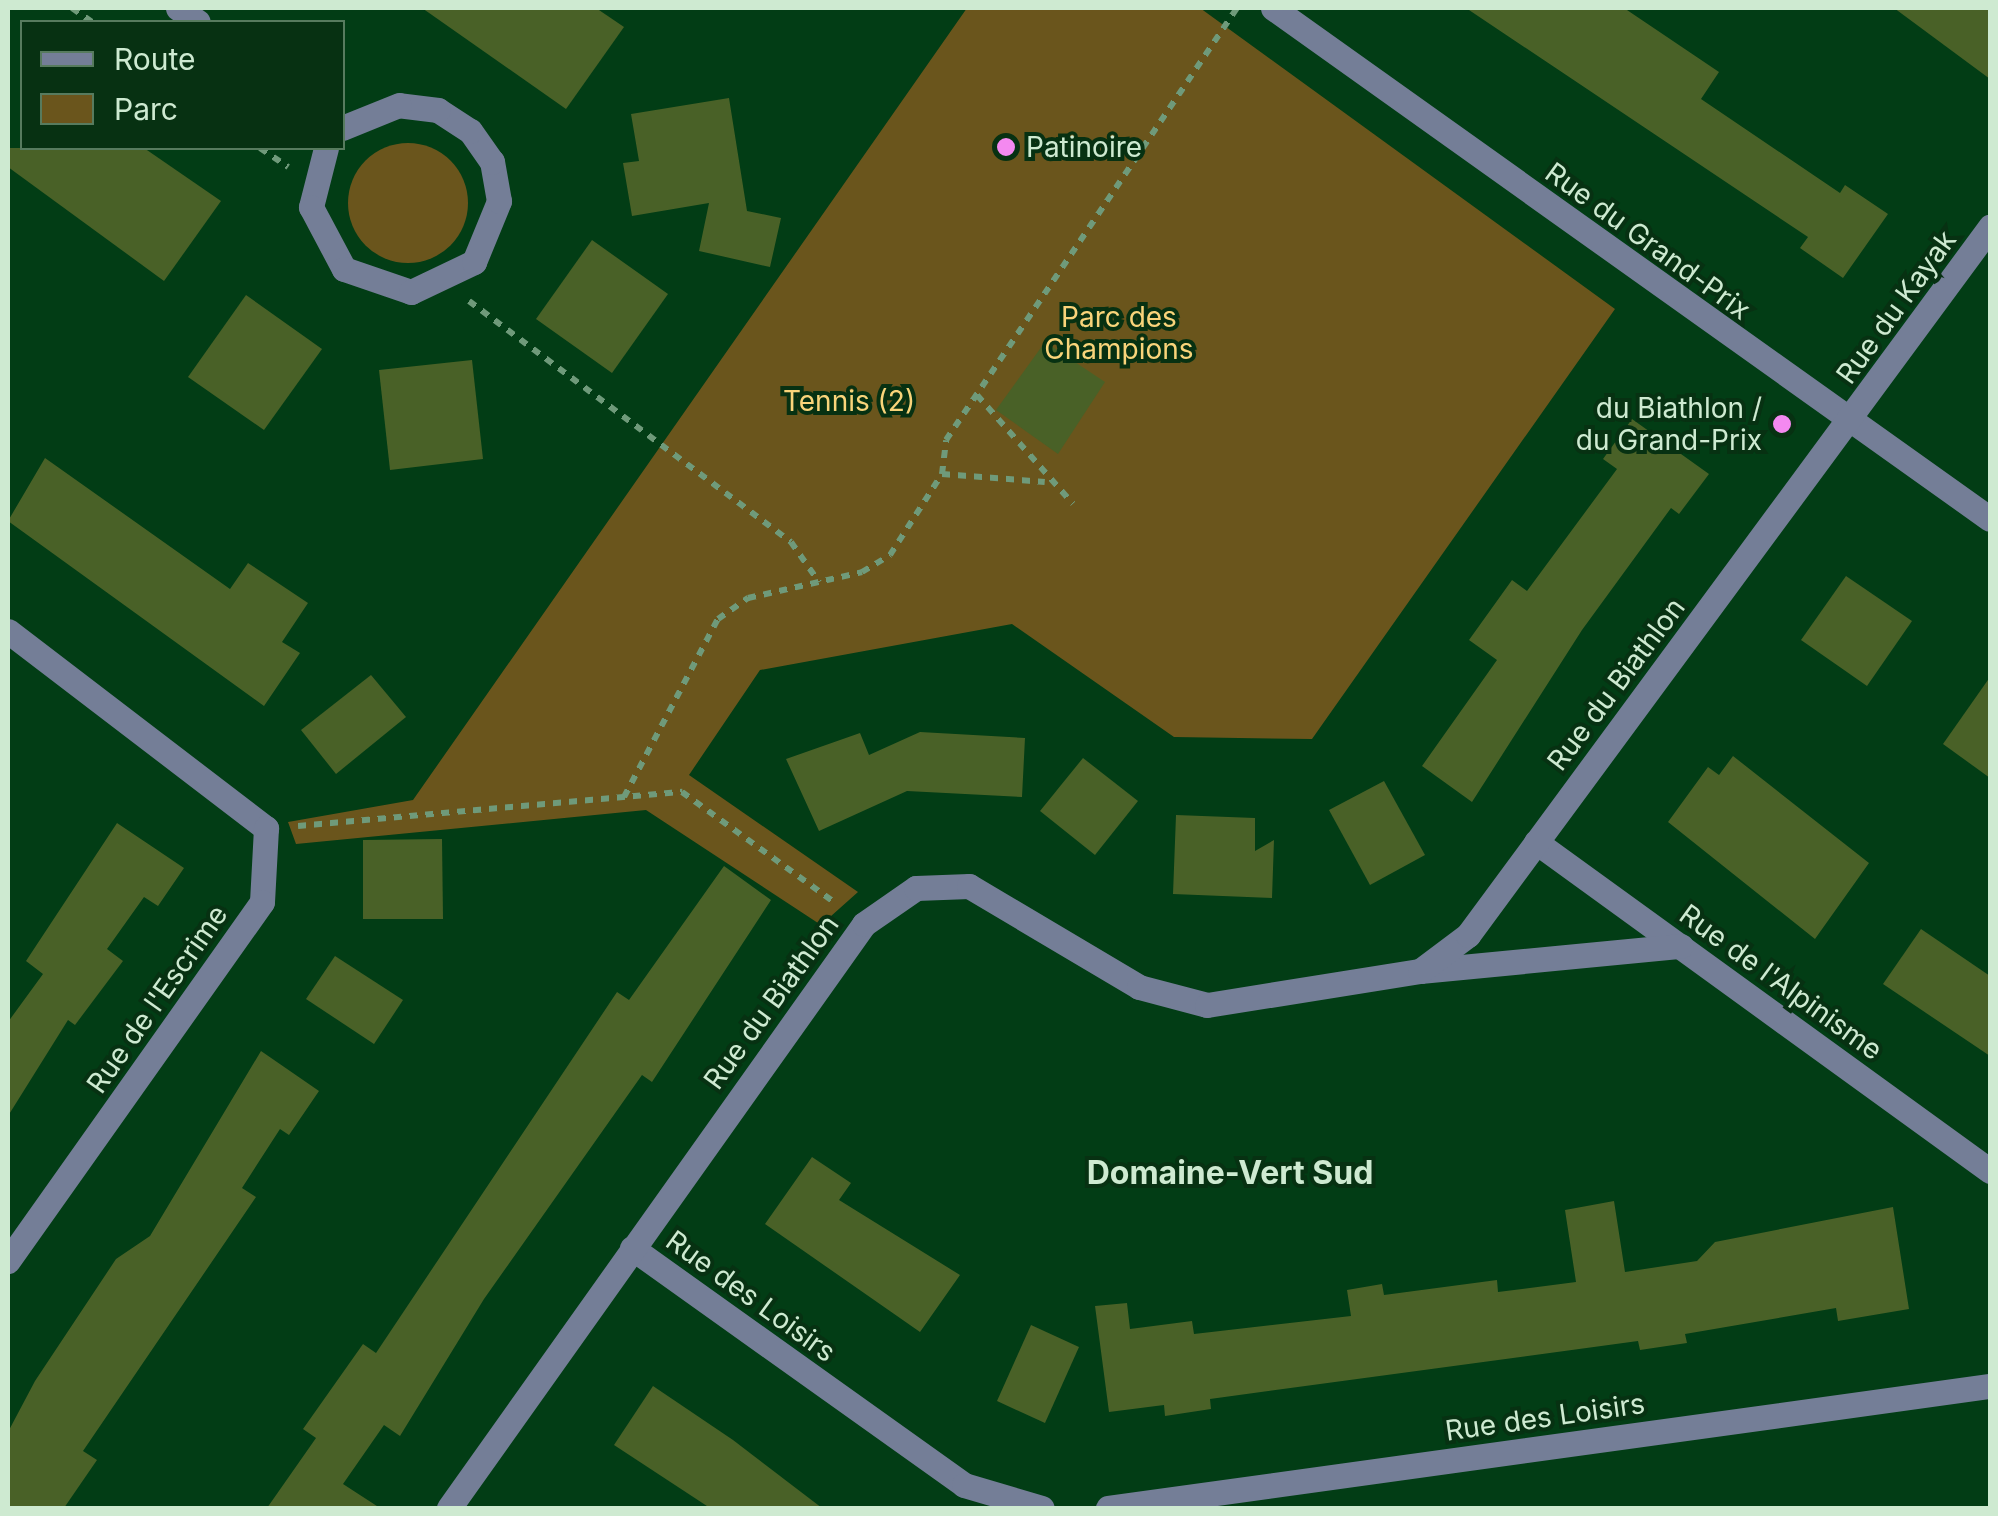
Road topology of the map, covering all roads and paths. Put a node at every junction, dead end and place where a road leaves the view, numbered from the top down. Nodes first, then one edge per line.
1 (1237, 8) edge
2 (1273, 8) edge
3 (345, 126) edge
4 (325, 150) edge
5 (1990, 227) edge
6 (444, 283) junction
7 (977, 395) junction
8 (1850, 422) junction
9 (942, 474) junction
10 (1045, 482) junction
11 (1073, 504) dead end
12 (1990, 519) edge
13 (819, 582) junction
14 (8, 631) edge
15 (624, 797) junction
16 (266, 828) junction
17 (1536, 842) junction
18 (864, 924) junction
19 (1681, 946) junction
20 (1420, 971) junction
21 (1990, 1171) edge
22 (632, 1248) junction
23 (8, 1262) edge
24 (1990, 1386) edge
25 (450, 1508) edge
26 (1042, 1508) edge
27 (1108, 1508) edge

1 - 7 path
2 - 8 street, Rue du Grand-Prix
3 - 6 street
4 - 6 street
5 - 8 street, Rue du Kayak
6 - 13 path
7 - 9 path
7 - 10 path
8 - 12 street, Rue du Grand-Prix
8 - 17 street, Rue du Biathlon
9 - 10 path
9 - 13 path
10 - 11 path
13 - 15 path
14 - 16 street
15 - 16 path
15 - 18 path
16 - 23 street, Rue de l'Escrime
17 - 19 street, Rue de l'Alpinisme
17 - 20 street, Rue du Biathlon
18 - 20 street, Rue du Biathlon
18 - 22 street, Rue du Biathlon
19 - 20 street, Rue du Biathlon
19 - 21 street, Rue de l'Alpinisme
22 - 25 street, Rue du Biathlon
22 - 26 street, Rue des Loisirs
24 - 27 street, Rue des Loisirs

